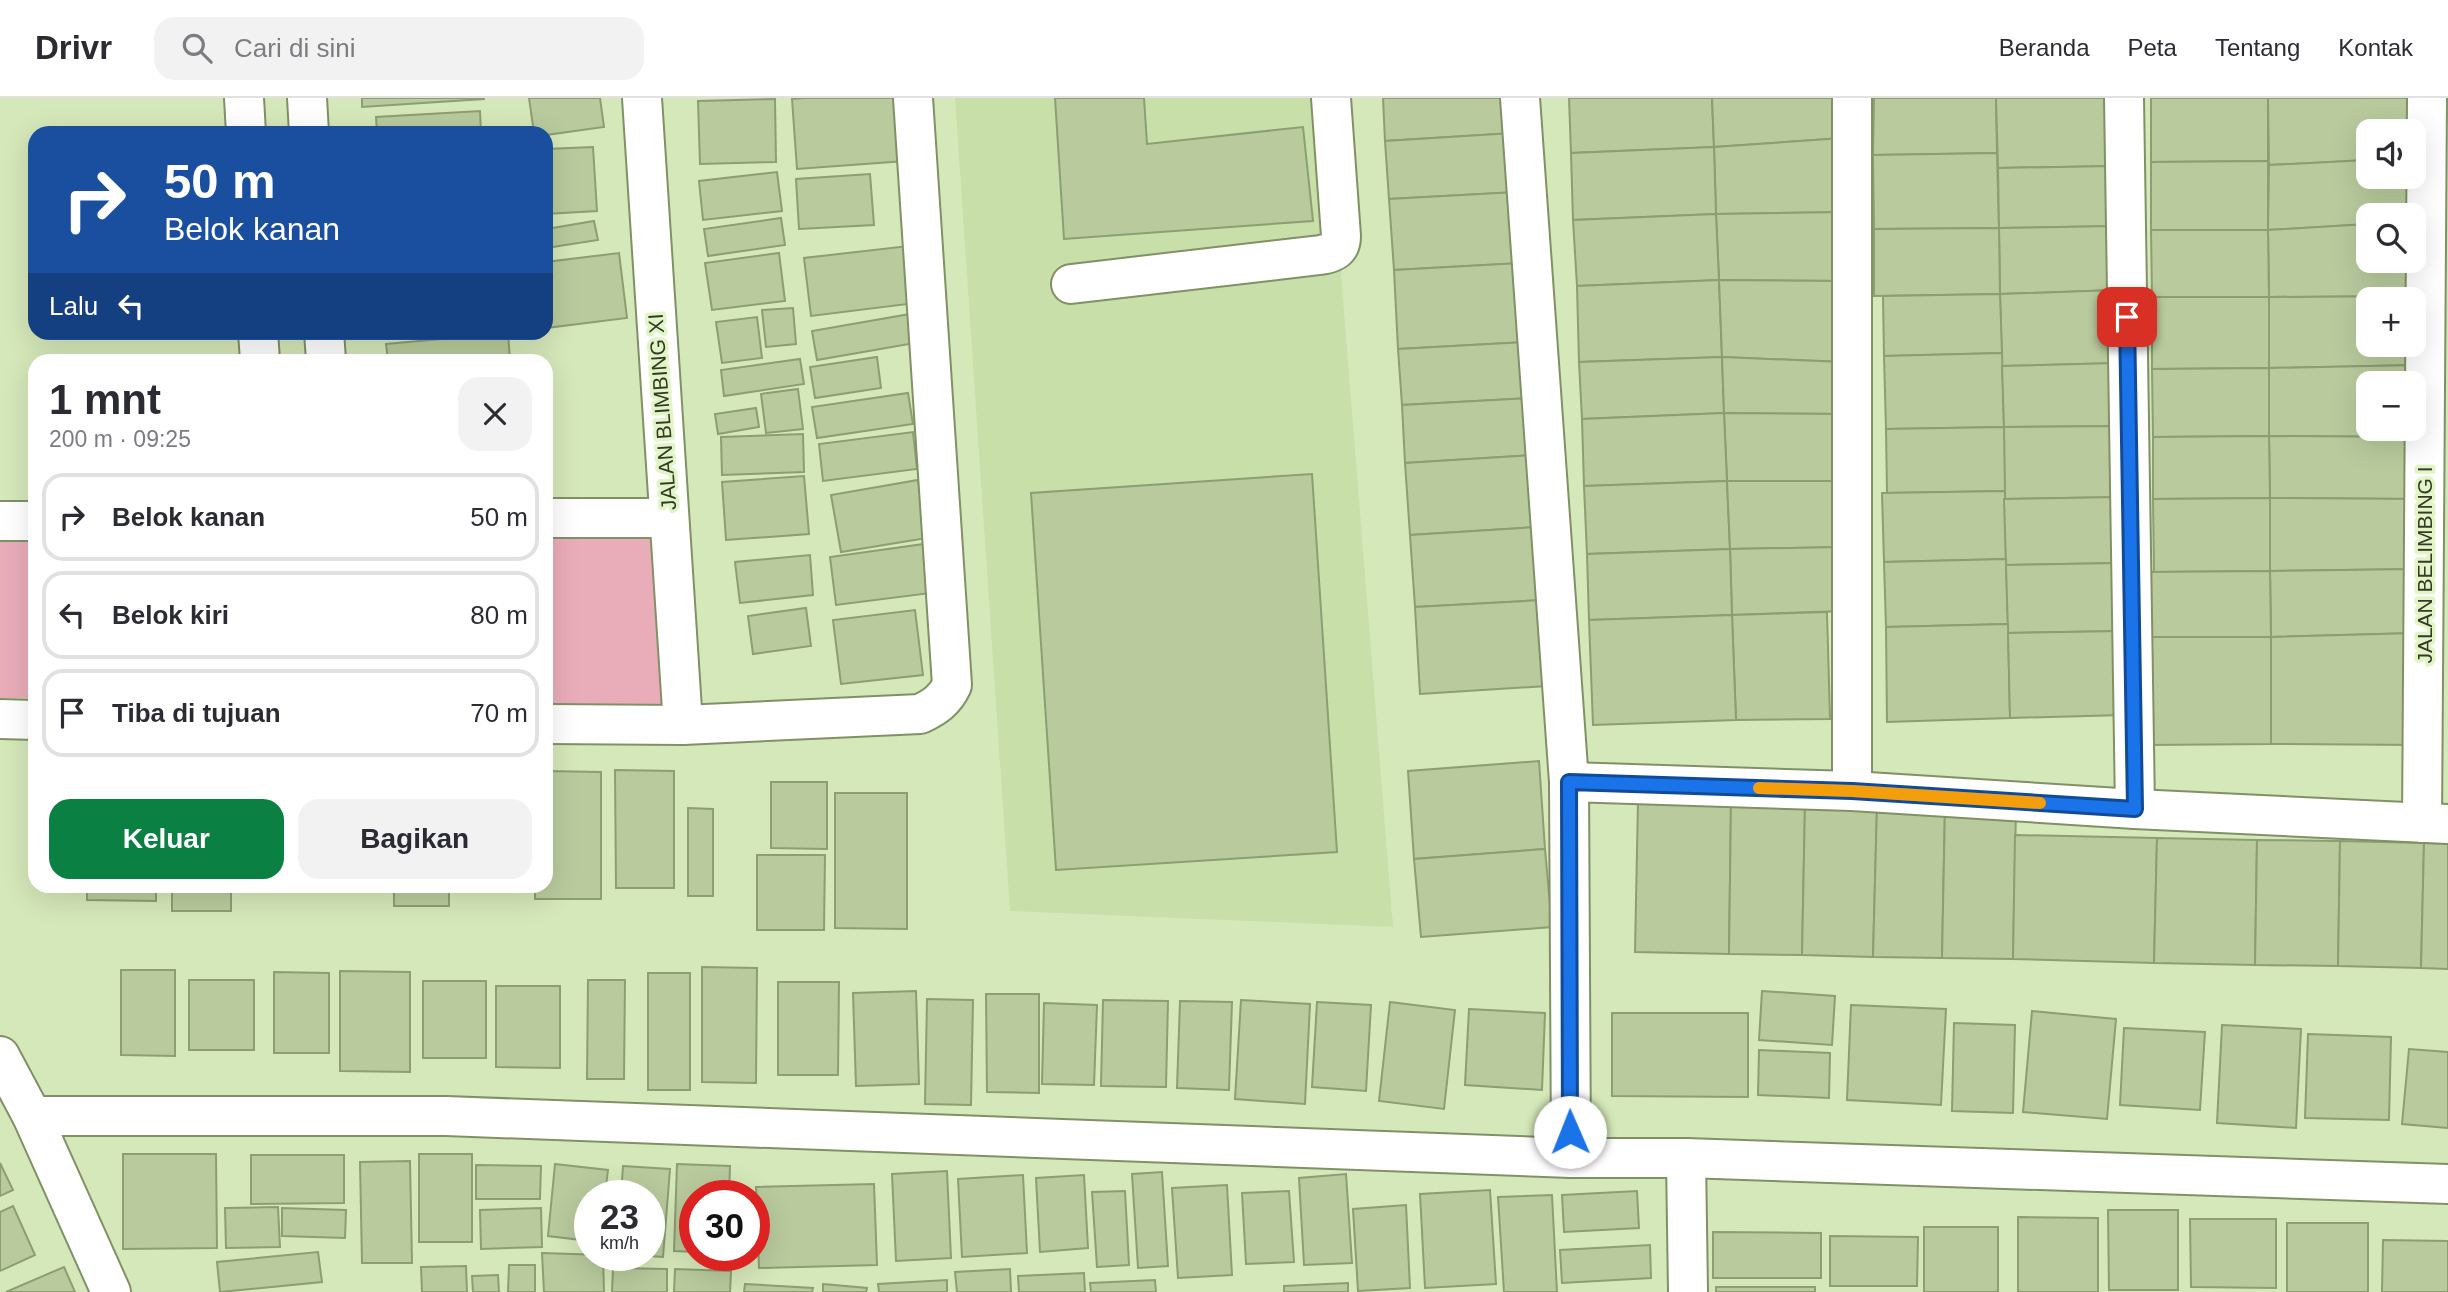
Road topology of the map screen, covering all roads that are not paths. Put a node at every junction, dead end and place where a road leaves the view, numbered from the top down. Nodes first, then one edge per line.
1 (244, 98) edge
2 (307, 98) edge
3 (642, 98) edge
4 (913, 98) edge
5 (1305, 98) edge
6 (1331, 98) edge
7 (1520, 98) edge
8 (1852, 98) edge
9 (2123, 98) edge
10 (2427, 98) edge
11 (246, 126) edge
12 (309, 126) edge
13 (1320, 255) junction
14 (1072, 284) dead end
15 (553, 518) edge
16 (668, 518) junction
17 (0, 521) edge
18 (28, 521) edge
19 (0, 719) edge
20 (28, 720) edge
21 (553, 724) edge
22 (683, 725) junction
23 (1569, 782) junction
24 (1852, 791) junction
25 (2135, 809) junction
26 (2435, 823) edge
27 (0, 1056) edge
28 (32, 1116) junction
29 (1571, 1158) junction
30 (1686, 1158) junction
31 (2448, 1184) edge
32 (111, 1292) edge
33 (1688, 1292) edge

1 - 11 street
2 - 12 street
3 - 16 street, JALAN BLIMBING XI
4 - 22 street
5 - 13 street
6 - 13 street
7 - 23 street
8 - 24 street
9 - 25 street
10 - 26 street, JALAN BELIMBING I
13 - 14 street
15 - 16 street
16 - 22 street, JALAN BLIMBING XI
17 - 18 street
19 - 20 street
21 - 22 street
23 - 24 street
23 - 29 street
24 - 25 street
25 - 26 street
27 - 28 street
28 - 29 street
28 - 32 street
29 - 30 street
30 - 31 street
30 - 33 street

